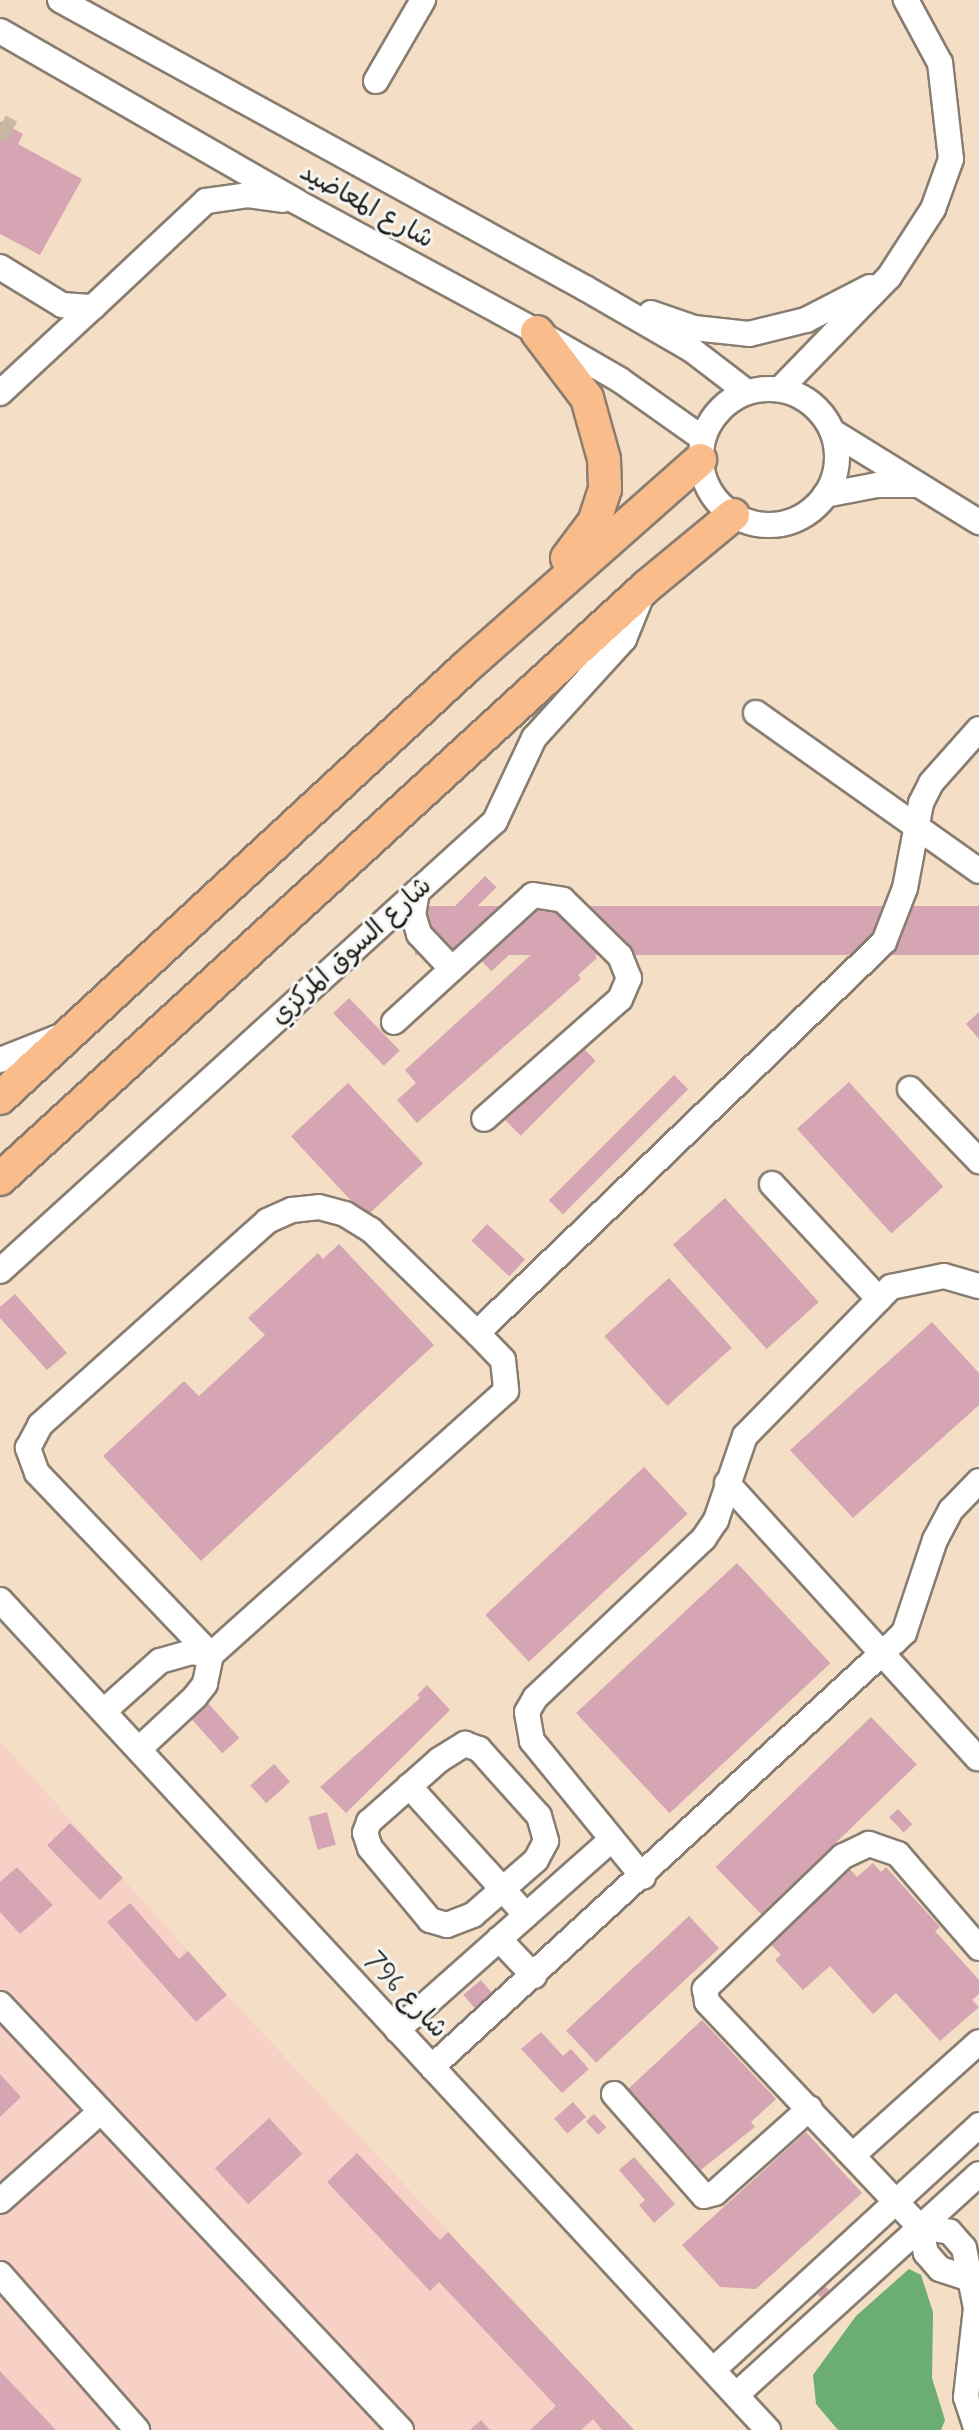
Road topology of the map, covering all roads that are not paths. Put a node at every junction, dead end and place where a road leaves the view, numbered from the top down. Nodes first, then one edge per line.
1 (60, 0) edge
2 (423, 0) edge
3 (906, 0) edge
4 (0, 31) edge
5 (376, 81) dead end
6 (297, 202) junction
7 (0, 267) edge
8 (889, 277) junction
9 (585, 288) junction
10 (93, 307) junction
11 (537, 332) junction
12 (780, 389) junction
13 (747, 392) junction
14 (0, 393) edge
15 (833, 432) junction
16 (701, 449) junction
17 (915, 485) junction
18 (825, 495) junction
19 (733, 515) junction
20 (977, 517) edge
21 (646, 587) junction
22 (465, 668) junction
23 (756, 713) dead end
24 (979, 729) edge
25 (914, 825) junction
26 (979, 871) edge
27 (417, 892) junction
28 (375, 931) junction
29 (419, 934) junction
30 (452, 969) junction
31 (394, 1022) dead end
32 (69, 1033) junction
33 (0, 1060) edge
34 (910, 1089) dead end
35 (0, 1098) edge
36 (484, 1119) dead end
37 (979, 1161) edge
38 (0, 1179) edge
39 (772, 1184) dead end
40 (0, 1271) edge
41 (979, 1286) edge
42 (879, 1299) junction
43 (477, 1333) junction
44 (979, 1481) edge
45 (727, 1483) junction
46 (0, 1600) edge
47 (885, 1653) junction
48 (211, 1655) junction
49 (104, 1711) junction
50 (139, 1749) junction
51 (977, 1758) edge
52 (409, 1786) junction
53 (610, 1841) junction
54 (643, 1877) junction
55 (503, 1889) junction
56 (526, 1915) junction
57 (499, 1939) junction
58 (979, 1948) edge
59 (534, 1976) junction
60 (0, 2004) edge
61 (397, 2030) junction
62 (979, 2042) edge
63 (432, 2067) junction
64 (614, 2094) dead end
65 (810, 2108) junction
66 (101, 2111) junction
67 (979, 2125) edge
68 (853, 2155) junction
69 (979, 2174) edge
70 (0, 2201) edge
71 (895, 2201) junction
72 (920, 2227) junction
73 (0, 2274) edge
74 (973, 2278) edge
75 (713, 2370) junction
76 (736, 2395) junction
77 (764, 2428) edge
78 (137, 2430) edge
79 (401, 2430) edge
80 (977, 2430) edge

1 - 9 street, شارع المعاضيد
2 - 5 street
3 - 8 street
4 - 6 street, شارع المعاضيد
6 - 10 street
6 - 11 street, شارع المعاضيد
7 - 10 street
8 - 9 street
8 - 12 street
9 - 13 street, شارع المعاضيد
10 - 14 street
11 - 16 street, شارع المعاضيد
11 - 22 main road
12 - 13 street
12 - 15 street
13 - 16 street
15 - 17 street
15 - 18 street
16 - 19 street
16 - 22 main road
17 - 18 street
17 - 20 street
18 - 19 street
19 - 21 main road, شارع السوق المركزي
21 - 27 street, شارع السوق المركزي
21 - 38 main road, شارع السوق المركزي
22 - 32 main road
23 - 25 street
24 - 25 street
25 - 26 street
25 - 43 street
27 - 28 street, شارع السوق المركزي
27 - 29 street
28 - 29 street
28 - 40 street, شارع السوق المركزي
29 - 30 street
30 - 31 street
30 - 36 street
32 - 33 street
32 - 35 main road
34 - 37 street
39 - 42 street
41 - 42 street
42 - 45 street
43 - 48 street
43 - 48 street
44 - 47 street
45 - 47 street
45 - 53 street
46 - 49 street, شارع 796
47 - 51 street
47 - 54 street
48 - 49 street
48 - 50 street
49 - 50 street, شارع 796
50 - 61 street, شارع 796
52 - 55 street
52 - 55 street
52 - 55 street
53 - 54 street
53 - 56 street
54 - 59 street
55 - 56 street
56 - 57 street
57 - 59 street
57 - 61 street
58 - 65 street
59 - 63 street
60 - 66 street
61 - 63 street, شارع 796
62 - 68 street
63 - 75 street, شارع 796
64 - 65 street
65 - 68 street
66 - 70 street
66 - 79 street
67 - 71 street
68 - 71 street
69 - 72 street
71 - 72 street
71 - 75 street
72 - 74 street
72 - 76 street
73 - 78 street
74 - 80 street
75 - 76 street, شارع 796
76 - 77 street, شارع 796

